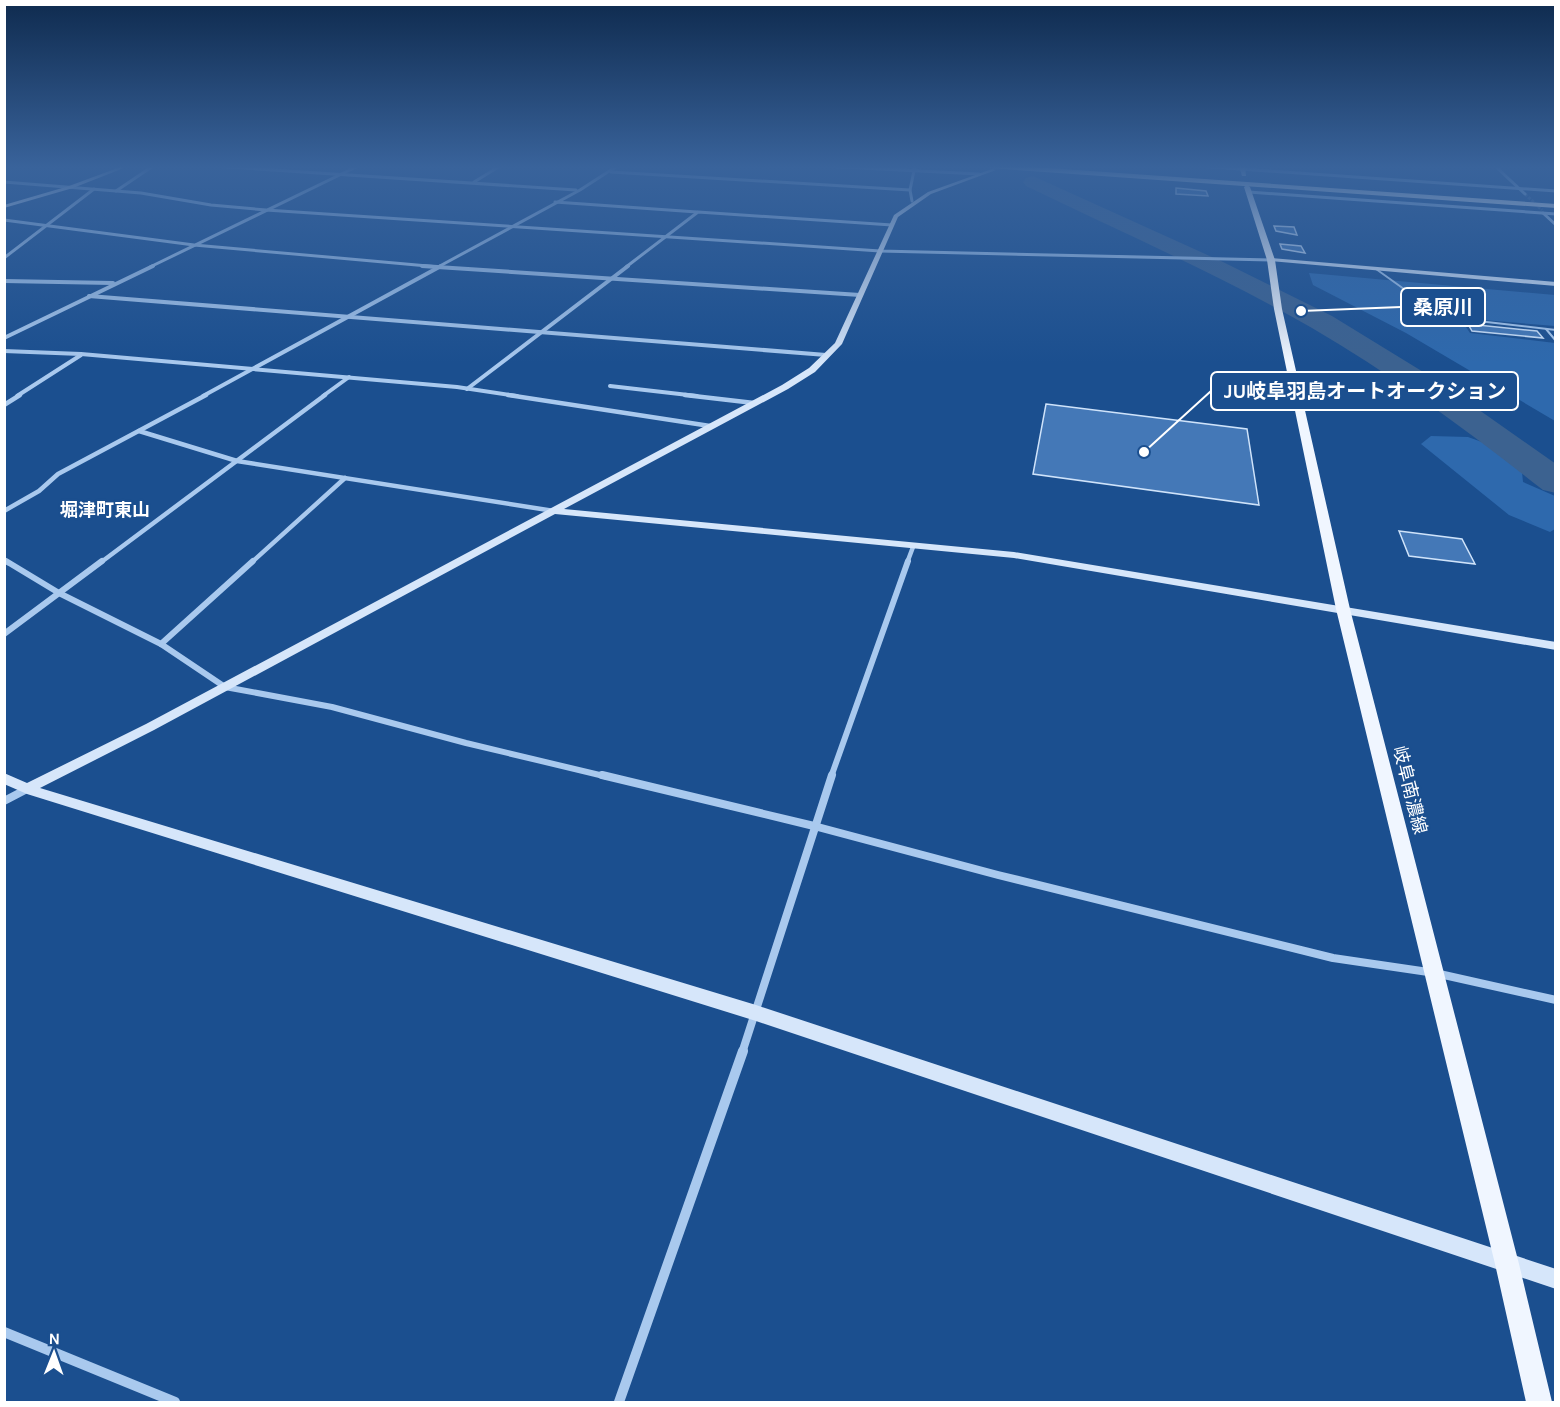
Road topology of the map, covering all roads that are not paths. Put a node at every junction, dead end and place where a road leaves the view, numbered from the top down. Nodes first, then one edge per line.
1 (40, 232) edge
2 (91, 232) edge
3 (221, 232) edge
4 (501, 232) edge
5 (582, 232) edge
6 (673, 232) edge
7 (889, 232) edge
8 (1262, 232) edge
9 (666, 237) junction
10 (194, 245) junction
11 (880, 251) junction
12 (4, 258) edge
13 (1271, 260) junction
14 (437, 267) junction
15 (1376, 269) junction
16 (613, 277) junction
17 (4, 281) edge
18 (117, 283) junction
19 (1556, 284) edge
20 (860, 295) junction
21 (89, 296) junction
22 (345, 317) junction
23 (1546, 329) junction
24 (1556, 330) edge
25 (540, 333) junction
26 (4, 338) edge
27 (1556, 341) edge
28 (4, 351) edge
29 (81, 354) junction
30 (826, 356) junction
31 (252, 370) junction
32 (350, 377) junction
33 (610, 386) dead end
34 (466, 389) junction
35 (754, 403) junction
36 (4, 405) edge
37 (710, 426) junction
38 (139, 431) junction
39 (237, 461) junction
40 (345, 478) junction
41 (4, 511) edge
42 (554, 511) junction
43 (913, 546) junction
44 (4, 560) edge
45 (59, 593) junction
46 (1343, 609) junction
47 (4, 634) edge
48 (161, 644) junction
49 (1556, 646) edge
50 (225, 687) junction
51 (4, 778) edge
52 (27, 789) junction
53 (4, 801) edge
54 (814, 825) junction
55 (1435, 973) junction
56 (1556, 1000) edge
57 (756, 1013) junction
58 (1507, 1264) junction
59 (1556, 1280) edge
60 (4, 1332) edge
61 (175, 1402) edge
62 (619, 1402) edge
63 (1539, 1402) edge

1 - 12 street
2 - 10 street
3 - 10 street
4 - 14 street
5 - 9 street
6 - 9 street
7 - 11 street
8 - 13 main road, 岐阜南濃線
9 - 11 street
9 - 16 street
10 - 14 street
10 - 18 street
11 - 13 street
11 - 20 street
13 - 15 street
13 - 46 main road, 岐阜南濃線
14 - 16 street
14 - 22 street
15 - 19 street
15 - 23 lane
16 - 20 street
16 - 25 street
17 - 18 street
18 - 21 street
20 - 30 street
21 - 22 street
21 - 26 street
22 - 25 street
22 - 31 street
23 - 24 lane
23 - 27 lane
25 - 30 street
25 - 34 street
28 - 29 street
29 - 31 street
29 - 36 street
30 - 35 street
31 - 32 street
31 - 38 street
32 - 34 street
32 - 39 street
33 - 35 street
34 - 37 street
35 - 37 street
37 - 42 street
38 - 39 street
38 - 41 street
39 - 40 street
39 - 45 street
40 - 42 street
40 - 48 street
42 - 43 street
42 - 50 street
43 - 46 street
43 - 54 street
44 - 45 street
45 - 47 street
45 - 48 street
46 - 49 street
46 - 55 main road, 岐阜南濃線
48 - 50 street
50 - 52 street
50 - 54 street
51 - 52 street
52 - 53 street
52 - 57 street
54 - 55 street
54 - 57 street
55 - 56 street
55 - 58 main road, 岐阜南濃線
57 - 58 street
57 - 62 street
58 - 59 street
58 - 63 main road, 岐阜南濃線
60 - 61 street

